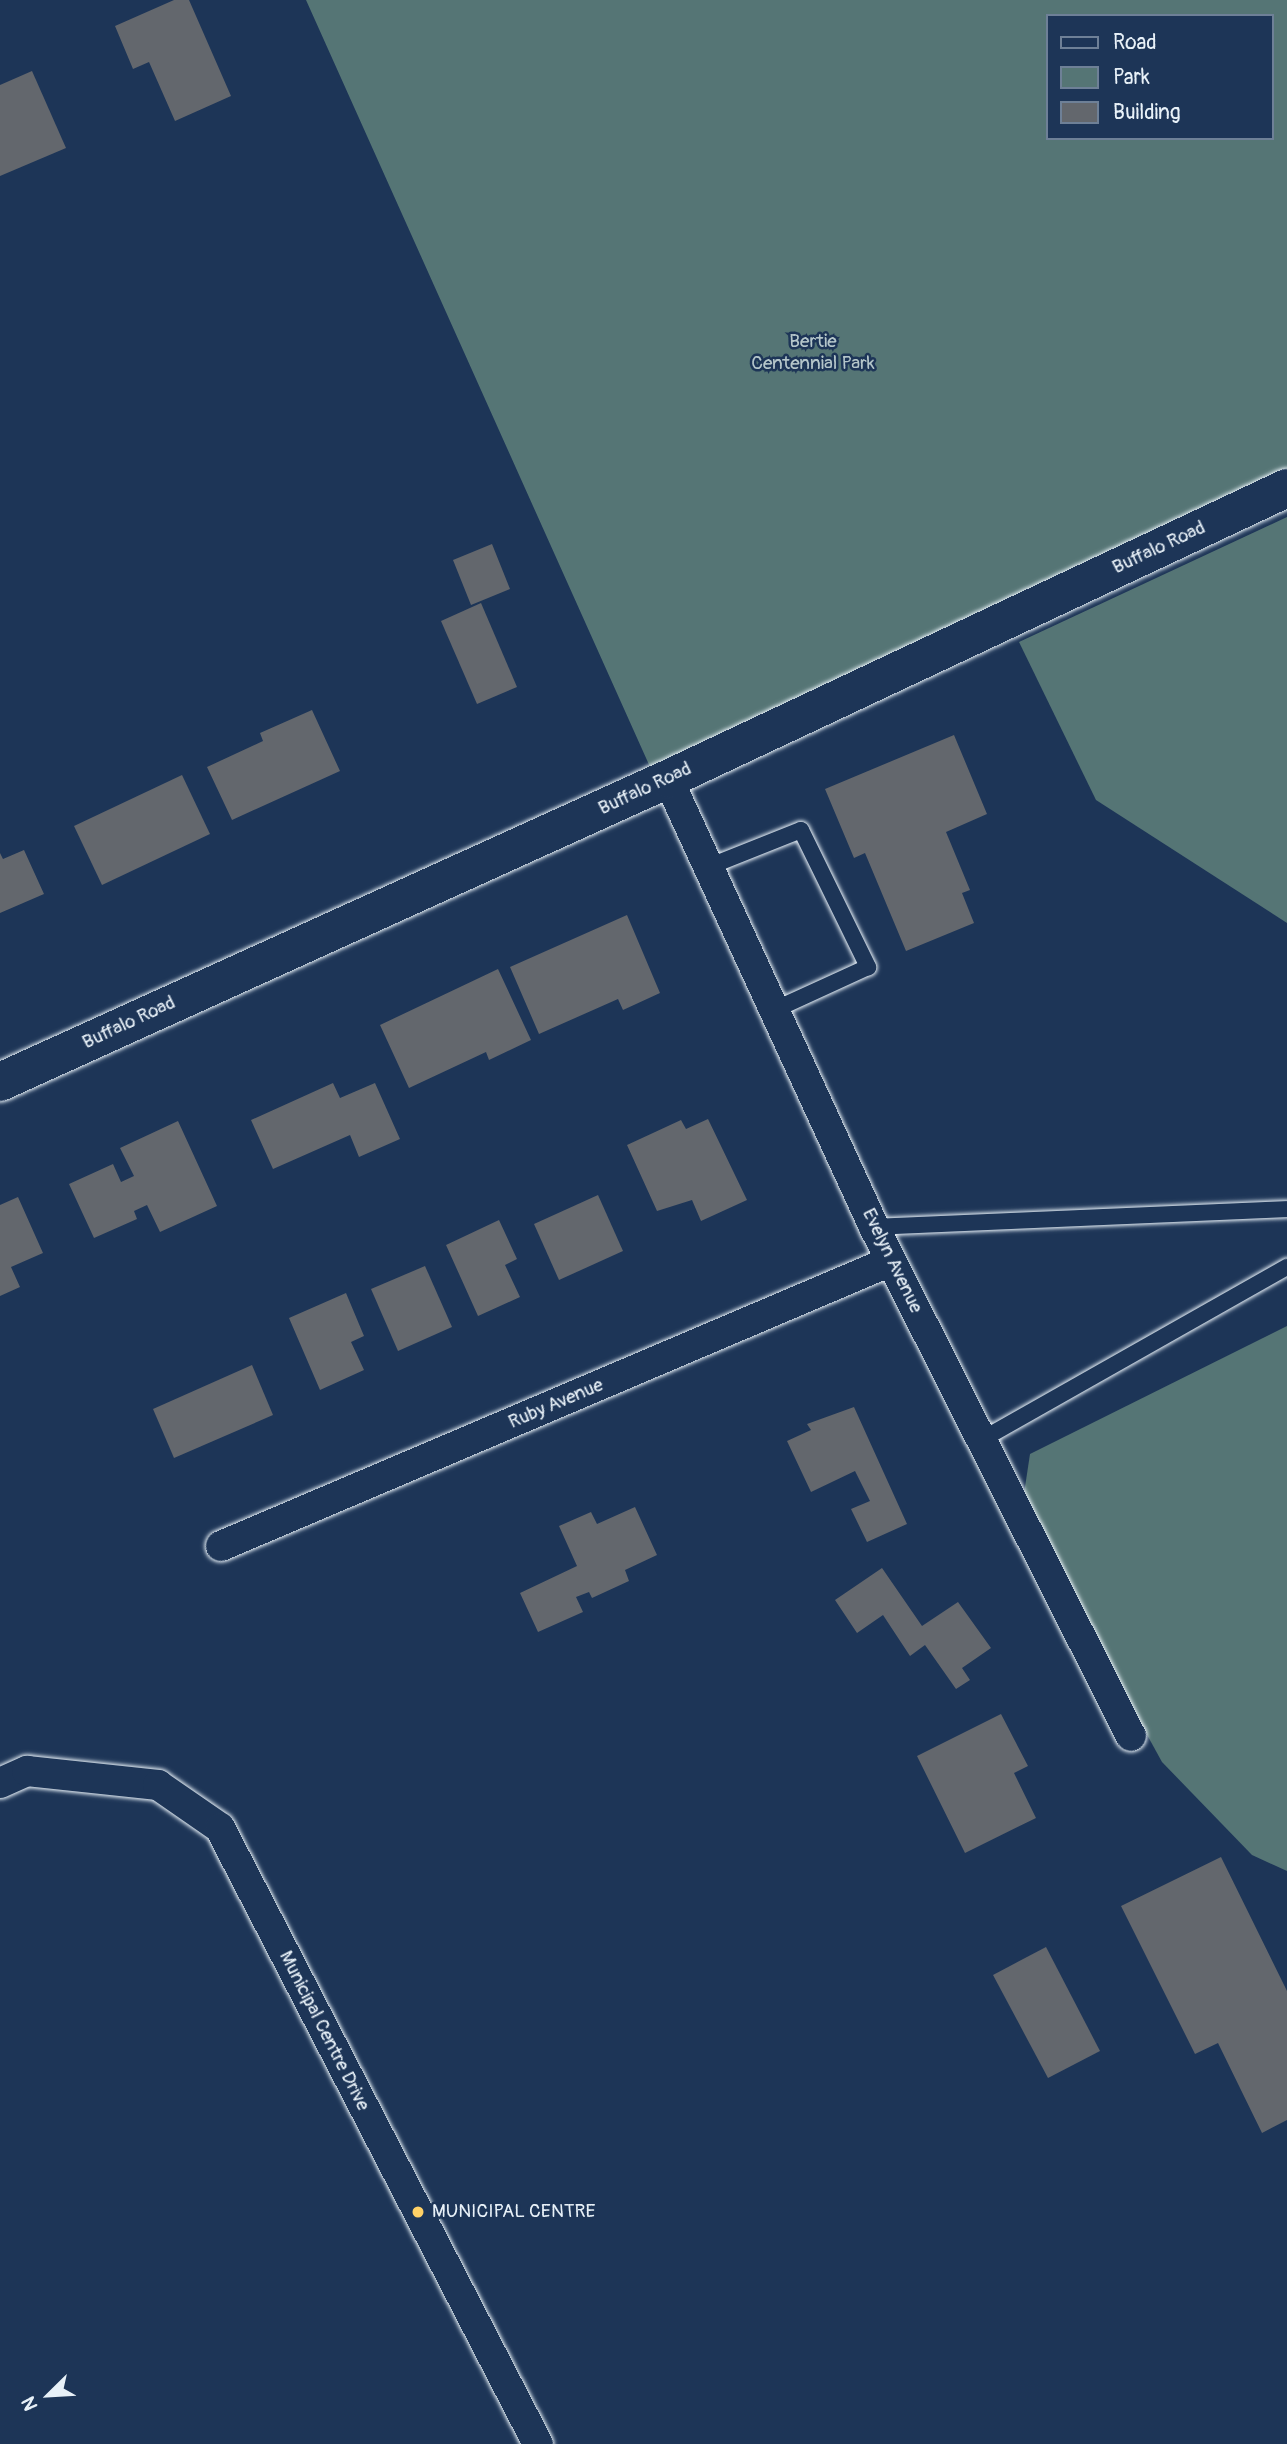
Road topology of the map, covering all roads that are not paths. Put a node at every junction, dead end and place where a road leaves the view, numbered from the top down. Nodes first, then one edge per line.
1 (1287, 488) edge
2 (667, 779) junction
3 (708, 867) junction
4 (774, 1010) junction
5 (0, 1082) edge
6 (1287, 1209) edge
7 (874, 1227) junction
8 (891, 1261) junction
9 (1287, 1266) edge
10 (981, 1440) junction
11 (221, 1546) dead end
12 (1131, 1736) dead end
13 (0, 1783) edge
14 (538, 2444) edge

1 - 2 street, Buffalo Road
2 - 3 street, Evelyn Avenue
2 - 5 street, Buffalo Road
3 - 4 street, Evelyn Avenue
3 - 4 lane
4 - 7 street, Evelyn Avenue
6 - 7 lane
7 - 8 street, Evelyn Avenue
8 - 10 street, Evelyn Avenue
8 - 11 street, Ruby Avenue
9 - 10 lane
10 - 12 street, Evelyn Avenue
13 - 14 street, Municipal Centre Drive

